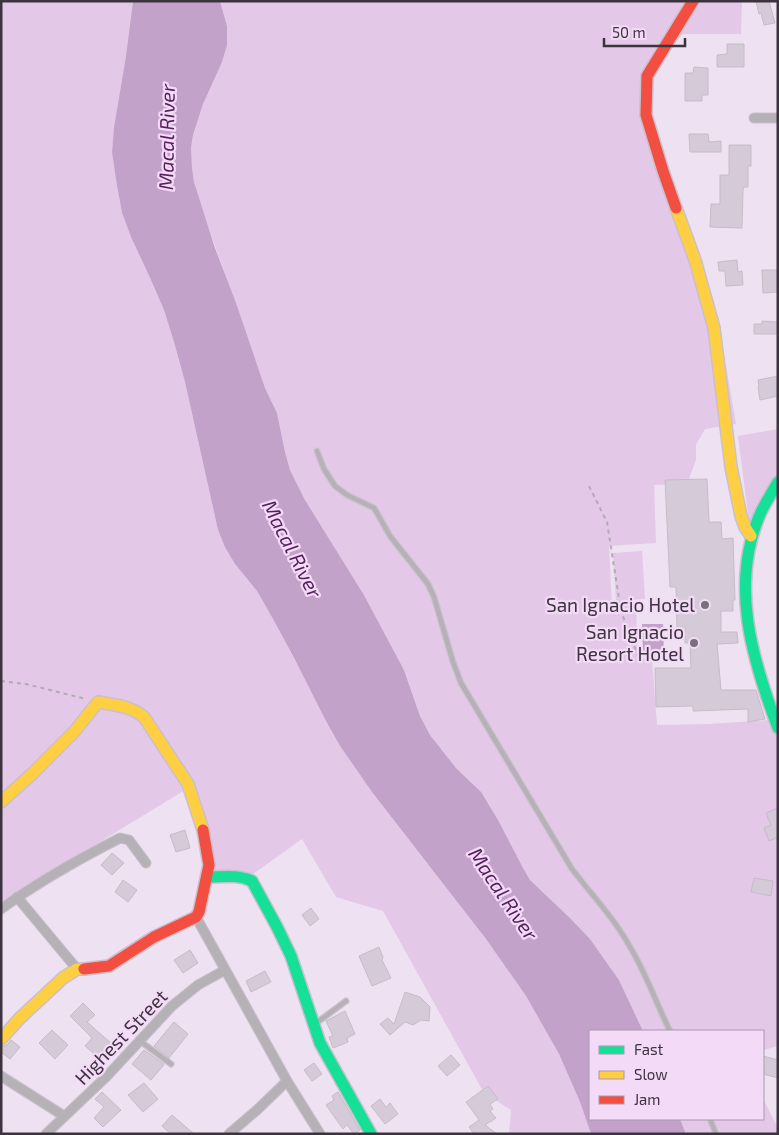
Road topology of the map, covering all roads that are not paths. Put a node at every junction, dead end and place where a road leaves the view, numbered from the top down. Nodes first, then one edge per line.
1 (693, 1) edge
2 (754, 118) dead end
3 (778, 118) edge
4 (317, 452) dead end
5 (778, 482) edge
6 (751, 536) junction
7 (778, 728) edge
8 (1, 802) edge
9 (146, 864) dead end
10 (207, 877) junction
11 (18, 897) junction
12 (1, 909) edge
13 (196, 917) junction
14 (77, 969) junction
15 (225, 970) junction
16 (346, 1001) dead end
17 (313, 1025) junction
18 (670, 1030) edge
19 (1, 1039) edge
20 (140, 1040) junction
21 (172, 1064) dead end
22 (1, 1076) edge
23 (287, 1081) junction
24 (64, 1116) junction
25 (710, 1120) edge
26 (46, 1134) edge
27 (229, 1134) edge
28 (320, 1134) edge
29 (371, 1134) edge
30 (716, 1134) edge

1 - 6 street
2 - 3 street
4 - 18 lane
5 - 6 street
6 - 7 street
8 - 10 street
9 - 11 street
10 - 13 street
10 - 17 street
11 - 12 street
11 - 14 street
13 - 14 street
13 - 15 street
14 - 19 street
15 - 20 street, Highest Street
15 - 23 street
16 - 17 lane
17 - 29 street
20 - 21 lane
20 - 24 street, Highest Street
22 - 24 street
23 - 27 street
23 - 28 street
24 - 26 street, Highest Street
25 - 30 lane

